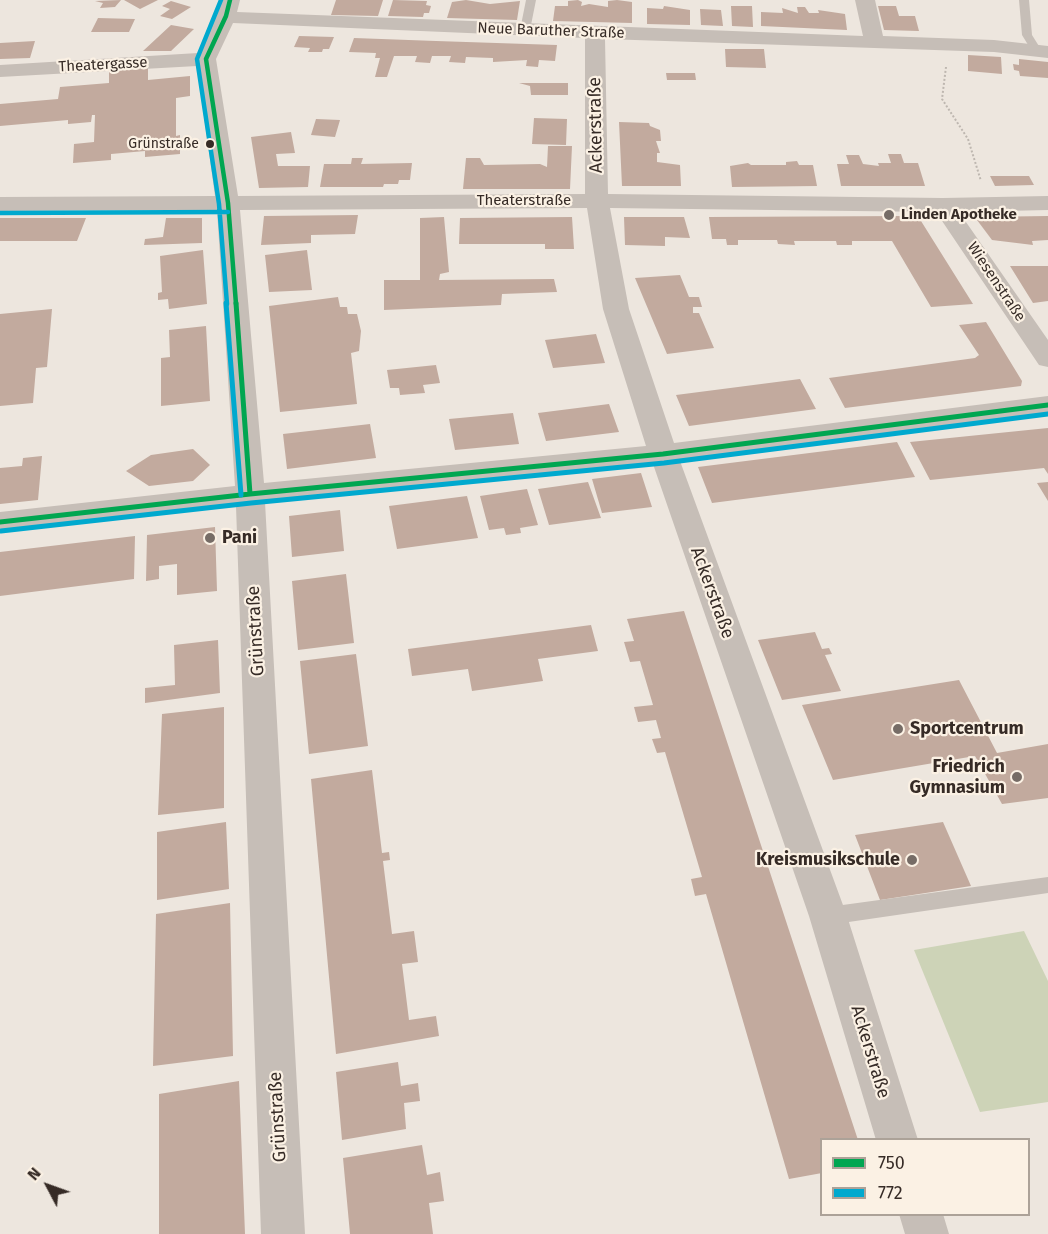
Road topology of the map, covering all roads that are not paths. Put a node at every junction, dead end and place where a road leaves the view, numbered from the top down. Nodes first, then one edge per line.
1 (531, 0) edge
2 (865, 0) edge
3 (1024, 0) edge
4 (229, 9) edge
5 (525, 30) junction
6 (595, 33) junction
7 (874, 41) junction
8 (1043, 51) edge
9 (206, 59) junction
10 (0, 71) edge
11 (597, 201) junction
12 (228, 203) junction
13 (1048, 203) edge
14 (0, 204) edge
15 (943, 205) junction
16 (1048, 359) edge
17 (1048, 405) edge
18 (663, 454) junction
19 (250, 494) junction
20 (0, 522) edge
21 (1048, 885) edge
22 (828, 916) junction
23 (896, 1138) edge
24 (921, 1216) edge
25 (283, 1234) edge
26 (927, 1234) edge

1 - 5 lane
2 - 7 street
3 - 8 lane
4 - 5 street, Neue Baruther Straße
4 - 9 street
5 - 6 street, Neue Baruther Straße
6 - 7 street, Neue Baruther Straße
6 - 11 street, Ackerstraße
7 - 8 street, Neue Baruther Straße
9 - 10 street, Theatergasse
9 - 12 street, Grünstraße
11 - 12 street, Theaterstraße
11 - 15 street, Theaterstraße
11 - 18 street, Ackerstraße
12 - 14 street, Theaterstraße
12 - 19 street, Grünstraße
13 - 15 street, Theaterstraße
15 - 16 street, Wiesenstraße
17 - 18 street
18 - 19 street
18 - 22 street, Ackerstraße
19 - 20 street
19 - 25 street, Grünstraße
21 - 22 lane
22 - 23 street, Ackerstraße
24 - 26 street

